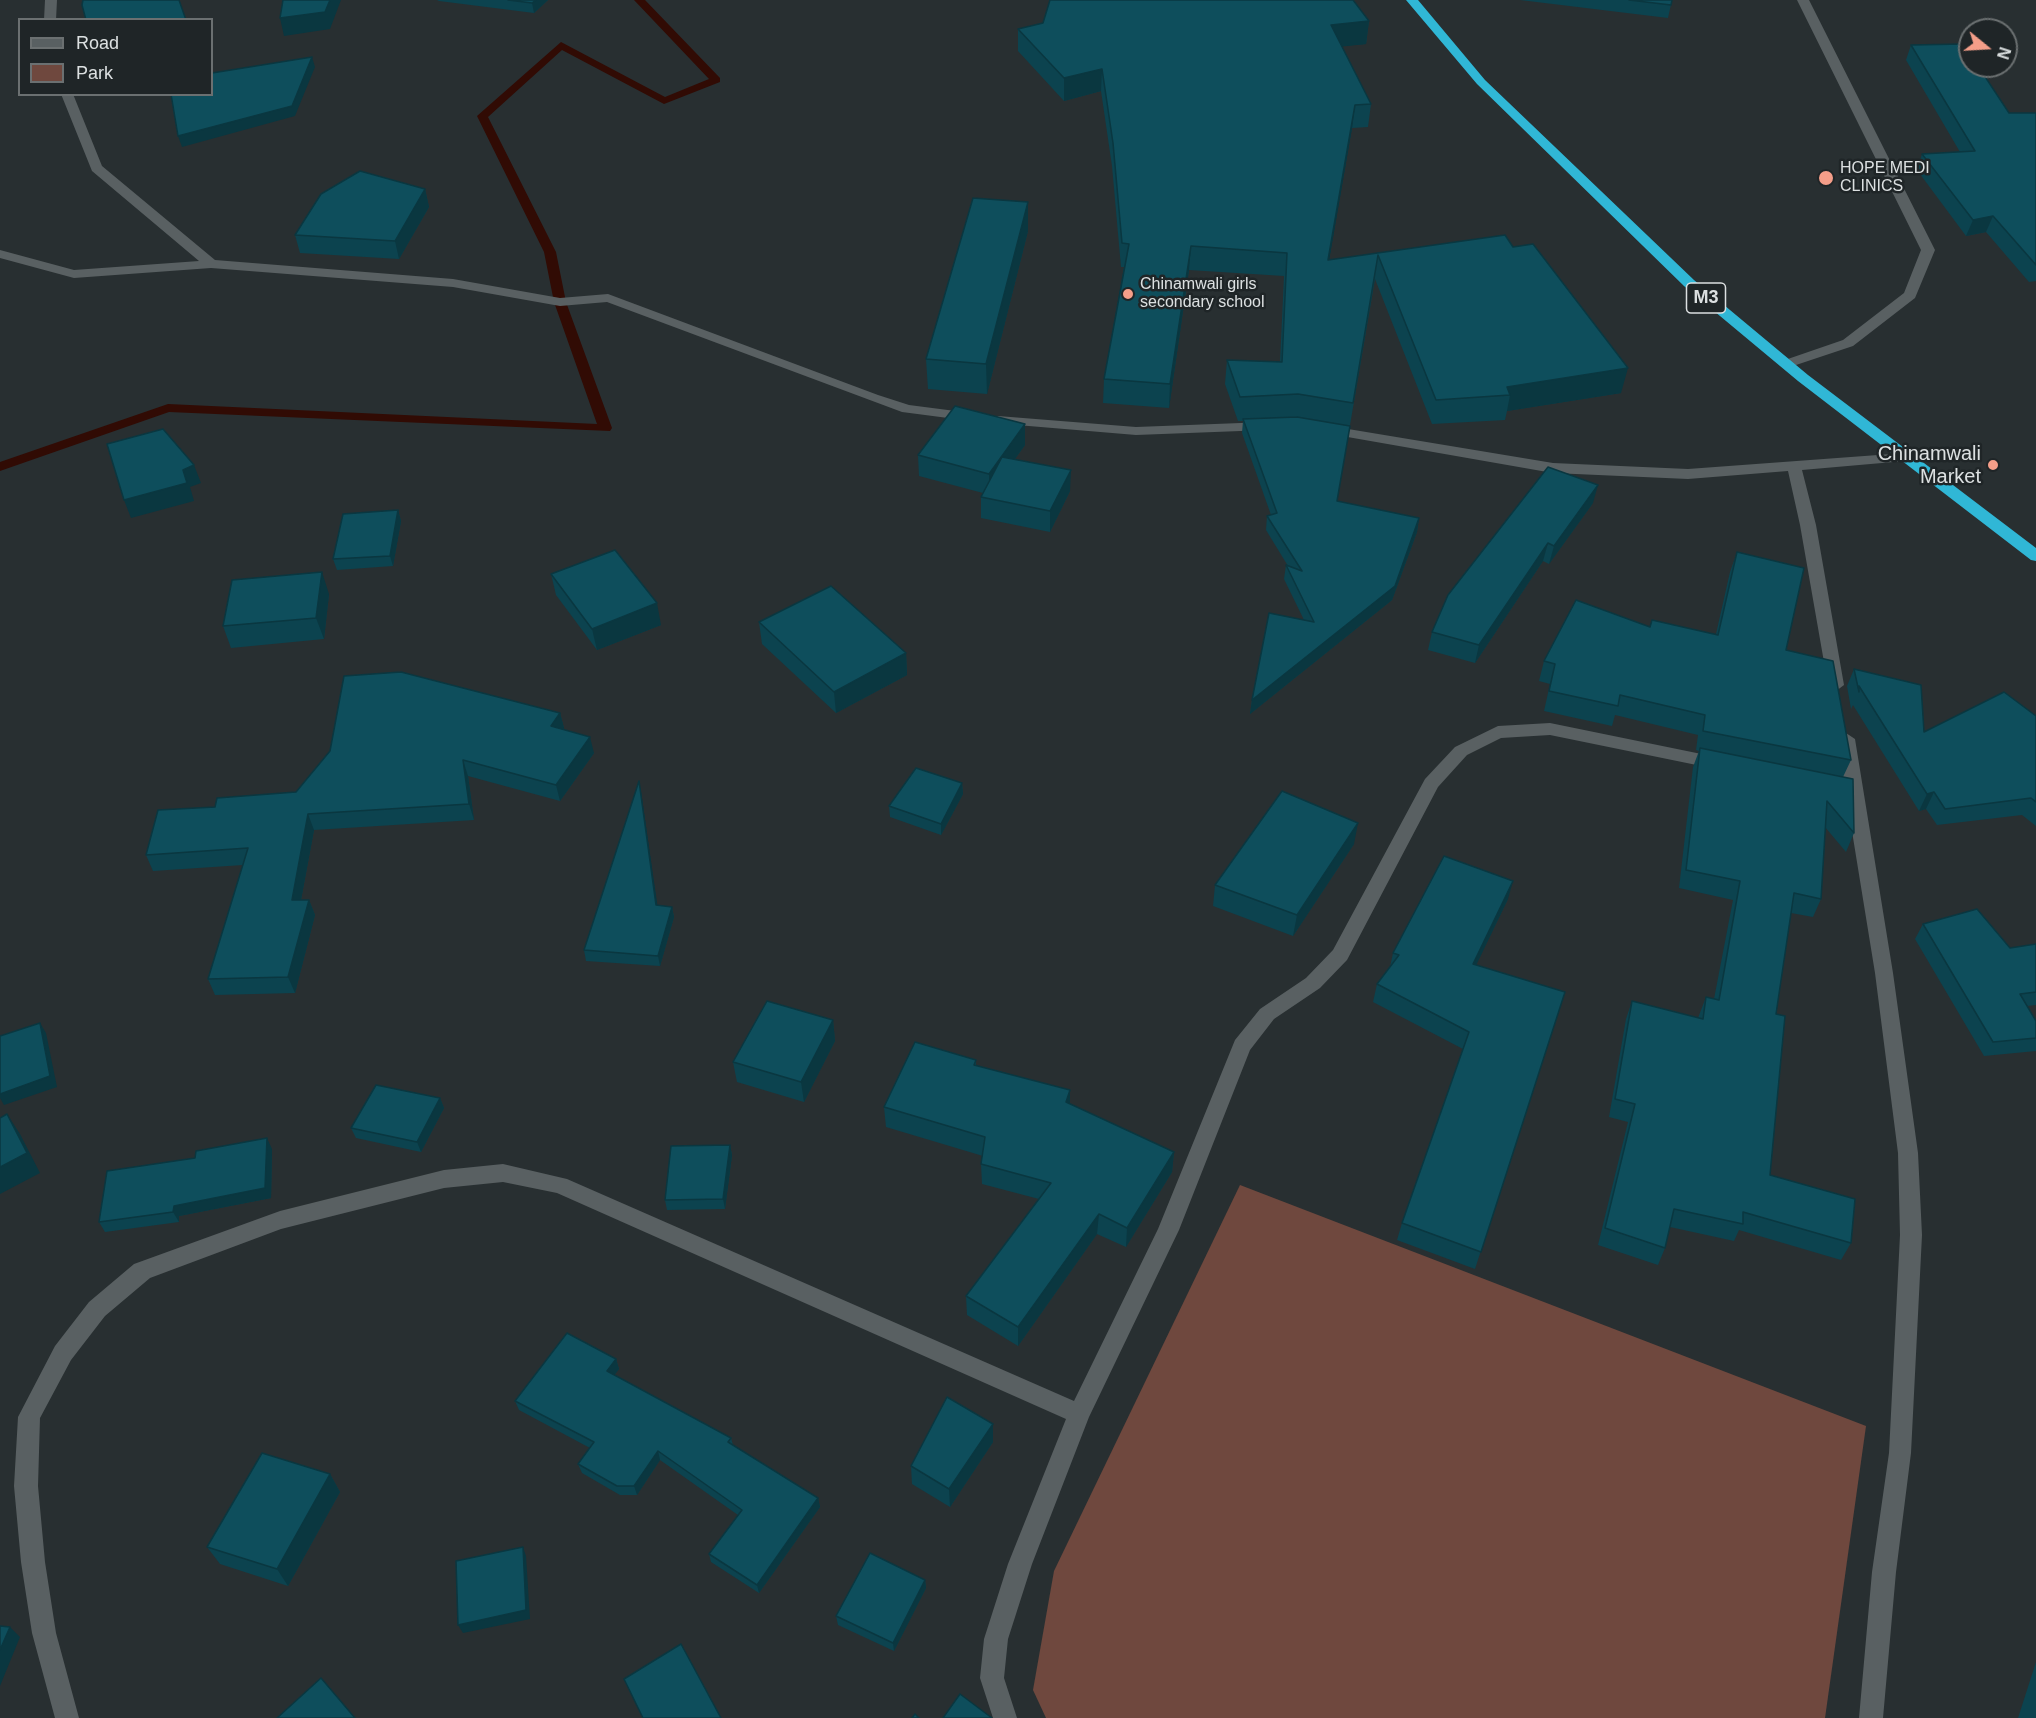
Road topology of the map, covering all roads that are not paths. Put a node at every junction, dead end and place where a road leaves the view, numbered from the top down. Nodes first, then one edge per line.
1 (51, 0) edge
2 (1412, 0) edge
3 (1803, 0) edge
4 (50, 18) edge
5 (68, 96) edge
6 (0, 254) edge
7 (211, 264) junction
8 (1786, 364) junction
9 (1285, 426) edge
10 (1307, 427) edge
11 (1905, 457) junction
12 (1794, 466) junction
13 (2036, 556) edge
14 (1838, 699) edge
15 (1843, 722) edge
16 (1738, 767) edge
17 (1832, 786) edge
18 (1855, 791) junction
19 (1079, 1414) junction
20 (67, 1718) edge
21 (1005, 1718) edge
22 (1871, 1718) edge

1 - 4 street
2 - 8 highway, M3
3 - 8 street
5 - 7 street
6 - 7 street
7 - 9 street
8 - 11 highway, M3
10 - 12 street
11 - 12 street
11 - 13 highway, M3
12 - 14 street
15 - 18 street
16 - 19 street
17 - 18 street
18 - 22 street
19 - 20 street
19 - 21 street

